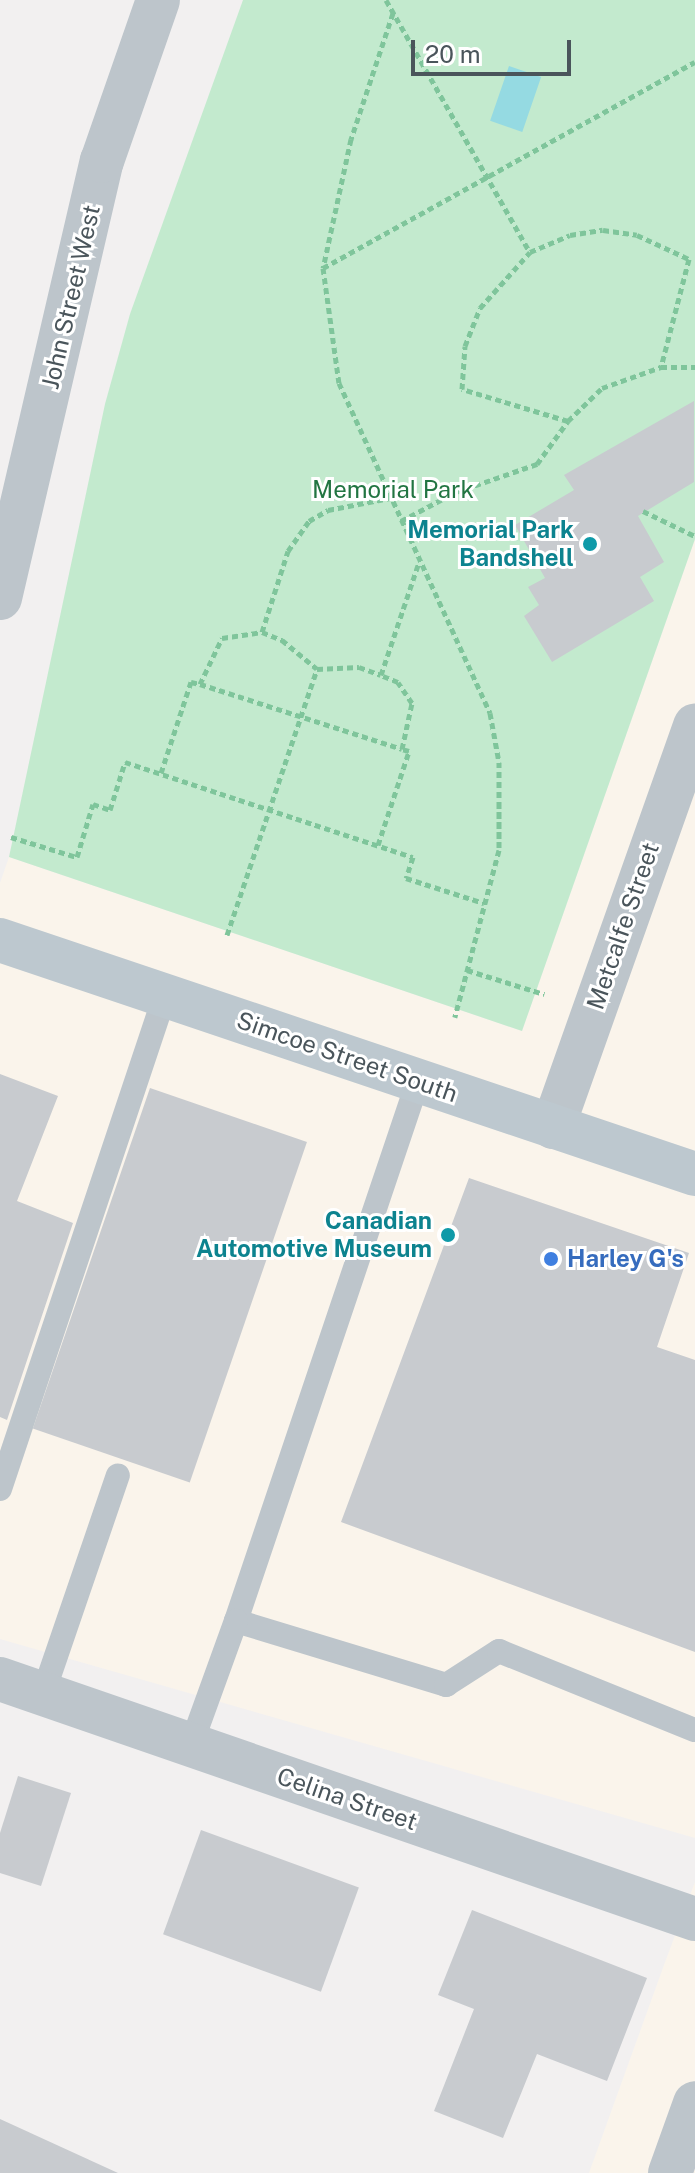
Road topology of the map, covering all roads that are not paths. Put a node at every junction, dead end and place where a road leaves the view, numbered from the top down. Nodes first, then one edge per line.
1 (158, 0) edge
2 (0, 598) edge
3 (695, 725) edge
4 (0, 940) edge
5 (165, 995) junction
6 (418, 1081) junction
7 (553, 1127) junction
8 (695, 1174) edge
9 (118, 1475) dead end
10 (0, 1489) edge
11 (236, 1621) junction
12 (0, 1679) edge
13 (43, 1694) junction
14 (695, 1730) edge
15 (191, 1745) junction
16 (695, 1919) edge
17 (695, 2103) edge
18 (670, 2173) edge

1 - 2 street, John Street West
3 - 7 street, Metcalfe Street
4 - 5 main road, Simcoe Street South
5 - 6 main road, Simcoe Street South
5 - 10 lane
6 - 7 main road, Simcoe Street South
6 - 11 lane
7 - 8 main road, Simcoe Street South
9 - 13 lane
11 - 14 lane
11 - 15 lane
12 - 13 street, Celina Street
13 - 15 street, Celina Street
15 - 16 street, Celina Street
17 - 18 street

